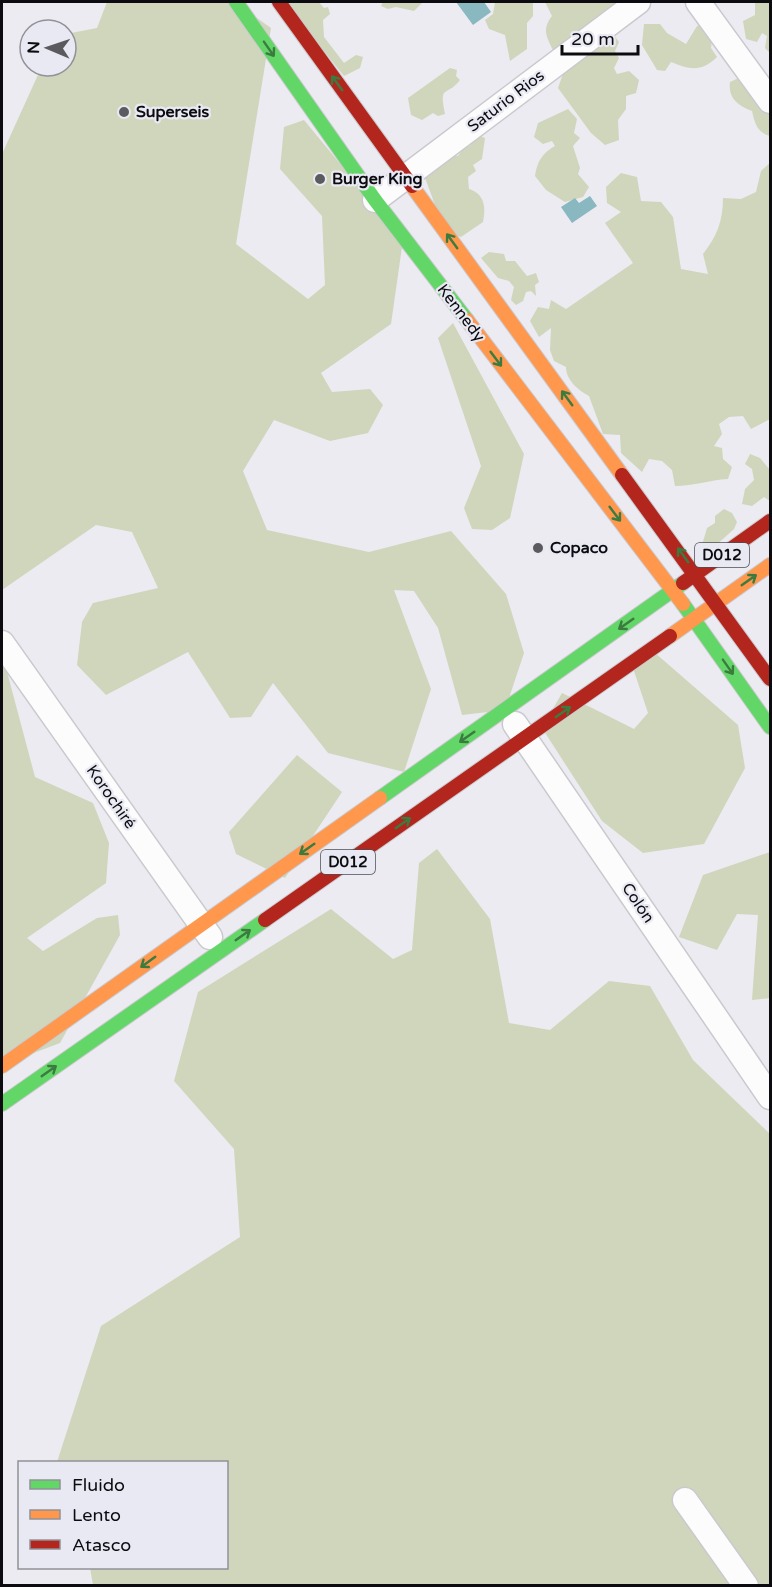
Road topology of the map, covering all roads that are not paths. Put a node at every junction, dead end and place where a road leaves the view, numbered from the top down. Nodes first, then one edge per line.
1 (236, 2) edge
2 (279, 2) edge
3 (638, 2) edge
4 (698, 2) edge
5 (771, 101) edge
6 (405, 177) junction
7 (375, 200) junction
8 (771, 521) edge
9 (771, 565) edge
10 (696, 574) junction
11 (673, 590) junction
12 (717, 603) junction
13 (694, 619) junction
14 (2, 643) edge
15 (771, 679) edge
16 (505, 710) junction
17 (771, 727) edge
18 (525, 739) junction
19 (202, 924) junction
20 (219, 951) junction
21 (2, 1066) edge
22 (771, 1097) edge
23 (2, 1104) edge
24 (685, 1500) dead end
25 (746, 1586) edge

1 -> 7 main road, Kennedy
6 -> 2 main road
3 - 6 street, Saturio Rios
4 - 5 street
6 - 7 street, Saturio Rios
10 -> 6 main road
7 -> 11 main road, Kennedy
8 - 10 main road, D012
12 -> 9 main road, D012
10 - 11 main road, D012
10 - 12 main road
11 - 13 main road, Kennedy
11 -> 16 main road, D012
12 - 13 main road, D012
12 - 15 main road
13 -> 17 main road, Kennedy
18 -> 13 main road, D012
14 - 19 street, Korochiré
16 - 18 street, Colón
16 -> 19 main road, D012
20 -> 18 main road, D012
18 - 22 street, Colón
19 - 20 street, Korochiré
19 -> 21 main road, D012
23 -> 20 main road, D012
24 - 25 street

